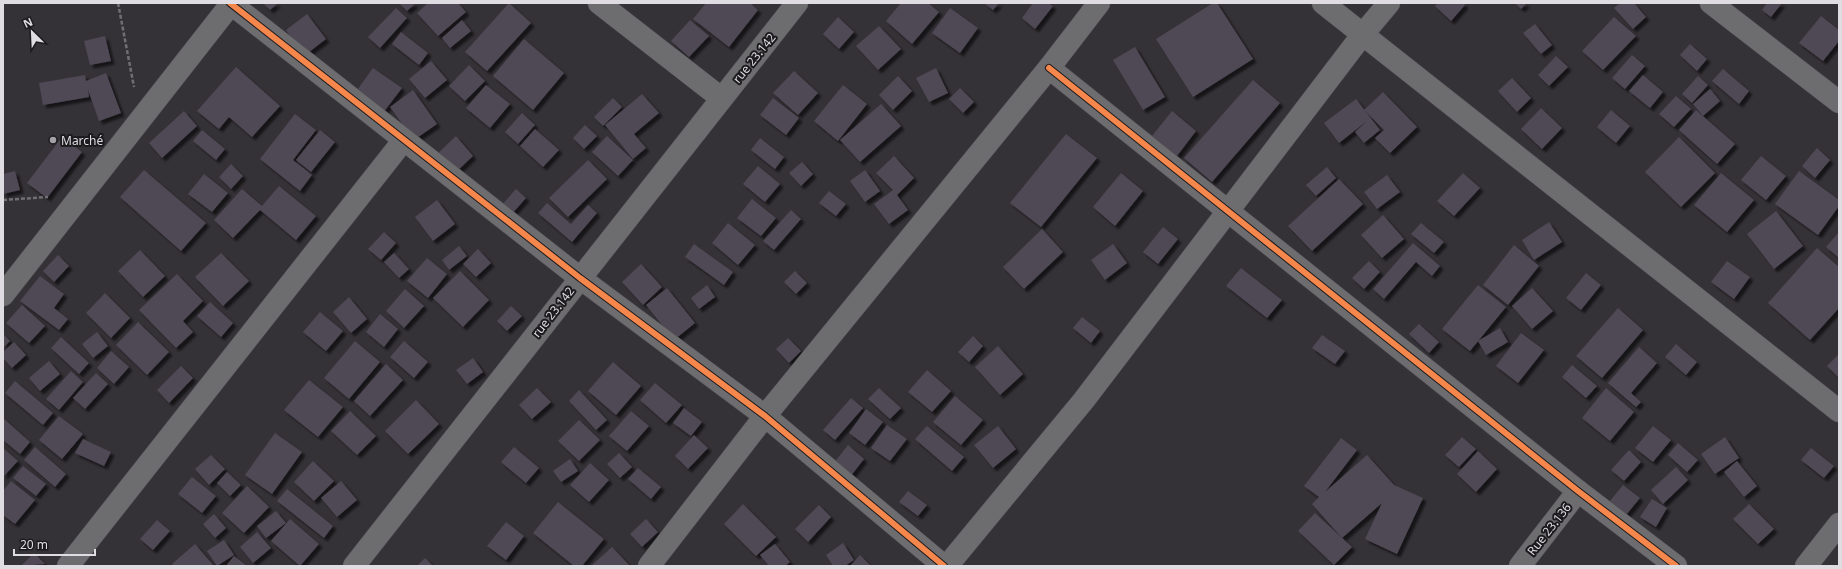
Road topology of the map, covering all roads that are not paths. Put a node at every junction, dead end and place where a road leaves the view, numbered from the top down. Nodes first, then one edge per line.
1 (230, 3) edge
2 (599, 3) edge
3 (798, 3) edge
4 (1099, 3) edge
5 (1323, 3) edge
6 (1390, 3) edge
7 (1711, 3) edge
8 (1363, 34) junction
9 (1049, 68) junction
10 (721, 98) junction
11 (1839, 102) edge
12 (403, 141) junction
13 (1228, 211) junction
14 (580, 278) junction
15 (3, 295) edge
16 (1839, 411) edge
17 (765, 416) junction
18 (1578, 491) junction
19 (1839, 524) edge
20 (68, 566) edge
21 (354, 566) edge
22 (649, 566) edge
23 (946, 566) edge
24 (1520, 566) edge
25 (1676, 566) edge
26 (1806, 566) edge

1 - 12 street
1 - 15 street
2 - 10 street
3 - 10 street, rue 23.142
4 - 9 street
5 - 8 street
6 - 8 street
7 - 11 street
8 - 13 street
8 - 16 street
9 - 13 street
9 - 17 street
10 - 14 street, rue 23.142
12 - 14 street
12 - 20 street
13 - 18 street
13 - 23 street
14 - 17 street
14 - 21 street, rue 23.142
17 - 22 street
17 - 23 street
18 - 24 street, Rue 23.136
18 - 25 street
19 - 26 street

